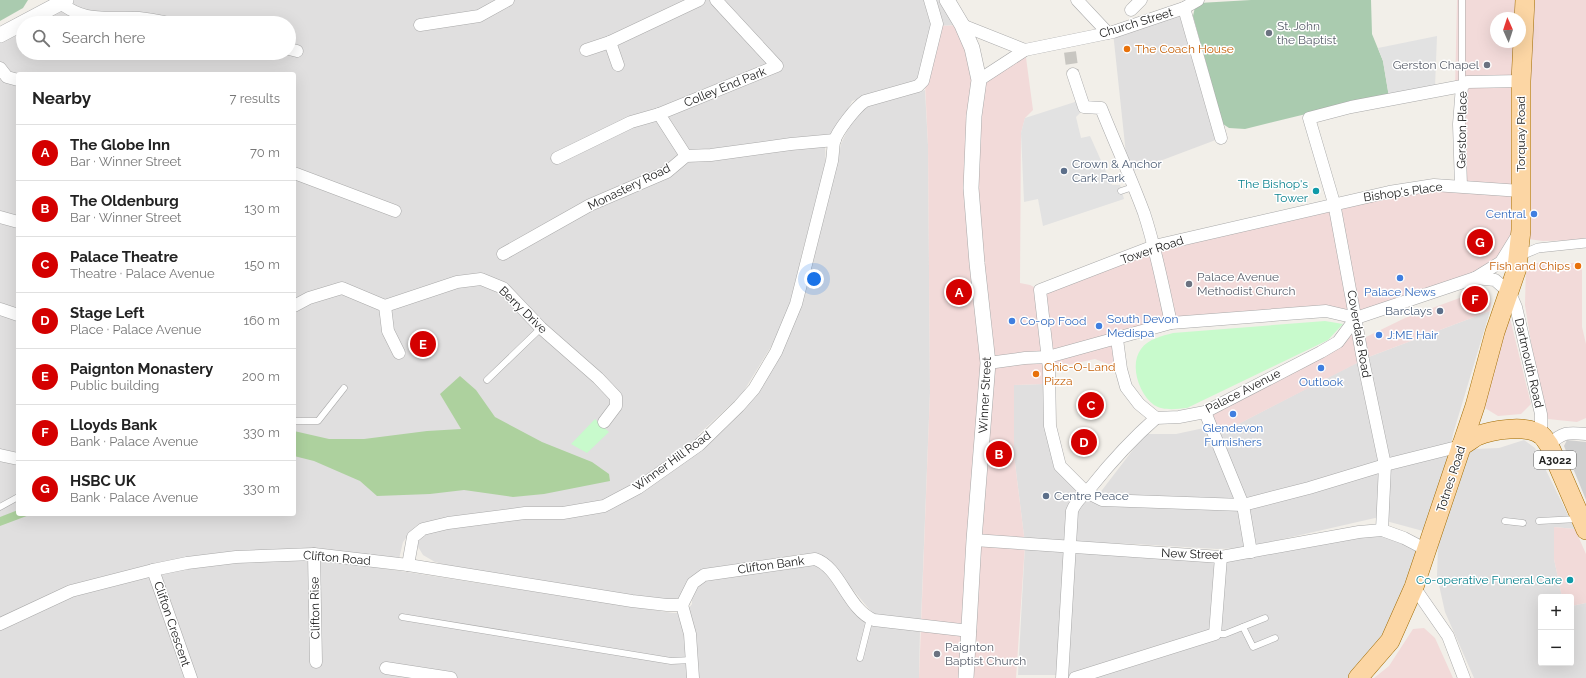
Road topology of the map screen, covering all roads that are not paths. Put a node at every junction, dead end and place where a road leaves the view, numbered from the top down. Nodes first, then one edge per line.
1 (508, 0) edge
2 (699, 0) edge
3 (716, 0) edge
4 (930, 0) edge
5 (947, 0) edge
6 (1077, 0) edge
7 (1142, 0) edge
8 (1198, 0) edge
9 (1462, 0) edge
10 (1525, 0) edge
11 (61, 1) edge
12 (1184, 8) junction
13 (1130, 10) dead end
14 (34, 16) edge
15 (84, 16) edge
16 (420, 25) dead end
17 (962, 25) junction
18 (16, 26) edge
19 (1108, 33) junction
20 (0, 35) edge
21 (610, 42) junction
22 (586, 50) dead end
23 (1025, 50) junction
24 (618, 65) dead end
25 (0, 68) edge
26 (1073, 74) tunnel mouth
27 (16, 79) edge
28 (979, 80) junction
29 (1521, 81) junction
30 (1462, 86) junction
31 (659, 114) junction
32 (1221, 138) dead end
33 (835, 140) junction
34 (686, 156) junction
35 (558, 158) dead end
36 (296, 174) edge
37 (1461, 186) junction
38 (1521, 191) junction
39 (1334, 203) junction
40 (395, 211) dead end
41 (0, 216) edge
42 (16, 221) edge
43 (1520, 230) junction
44 (1586, 243) edge
45 (1154, 246) junction
46 (503, 254) dead end
47 (1518, 262) junction
48 (1475, 278) junction
49 (1510, 293) junction
50 (296, 305) edge
51 (385, 306) junction
52 (0, 309) edge
53 (16, 314) edge
54 (1356, 318) junction
55 (1170, 323) junction
56 (541, 328) junction
57 (1117, 339) junction
58 (399, 353) dead end
59 (1048, 357) junction
60 (988, 363) junction
61 (487, 380) dead end
62 (344, 388) dead end
63 (1475, 406) junction
64 (1205, 412) junction
65 (1156, 418) junction
66 (296, 421) edge
67 (604, 422) dead end
68 (1496, 431) junction
69 (1586, 434) edge
70 (1545, 439) junction
71 (1462, 446) junction
72 (0, 455) edge
73 (16, 459) edge
74 (1384, 464) junction
75 (1086, 492) junction
76 (16, 498) edge
77 (1243, 505) junction
78 (0, 507) edge
79 (1505, 521) dead end
80 (1539, 521) dead end
81 (1523, 523) dead end
82 (1585, 527) edge
83 (1382, 530) junction
84 (974, 540) junction
85 (1069, 547) junction
86 (1427, 550) junction
87 (1251, 552) junction
88 (314, 554) junction
89 (1221, 557) junction
90 (408, 565) junction
91 (153, 570) junction
92 (1414, 587) junction
93 (682, 605) junction
94 (402, 617) dead end
95 (870, 618) junction
96 (1265, 618) dead end
97 (0, 624) edge
98 (1243, 627) junction
99 (970, 631) junction
100 (1215, 634) junction
101 (1275, 638) dead end
102 (860, 658) dead end
103 (692, 660) junction
104 (316, 662) dead end
105 (386, 668) dead end
106 (190, 678) edge
107 (451, 678) edge
108 (693, 678) edge
109 (966, 678) edge
110 (1062, 678) edge
111 (1075, 678) edge
112 (1358, 678) edge
113 (1464, 678) edge

1 - 16 street
2 - 21 street
3 - 31 street, Colley End Park
4 - 33 street, Winner Hill Road
5 - 17 street, Winner Street
6 - 19 street
7 - 13 street
8 - 12 street, Church Street
9 - 30 lane
10 - 29 main road, Torquay Road
11 - 14 street
11 - 15 street
12 - 19 street, Church Street
12 - 32 street
17 - 23 street
17 - 28 street, Winner Street
18 - 20 street
19 - 23 street, Church Street
21 - 22 street
21 - 24 street
23 - 28 street, Church Street
25 - 27 street
26 - 45 street
28 - 60 street, Winner Street
29 - 30 street, Gerston Place
29 - 38 main road, Torquay Road
30 - 37 street, Gerston Place
30 - 39 street, Coverdale Road
31 - 34 street
31 - 35 street
33 - 34 street
33 - 90 street, Winner Hill Road
34 - 46 street, Monastery Road
36 - 40 street
37 - 38 street, Bishop's Place
37 - 39 street, Bishop's Place
38 - 43 main road, Torquay Road
39 - 45 street, Tower Road
39 - 54 street, Coverdale Road
41 - 42 street
43 - 47 main road, Torquay Road
43 - 48 street
44 - 47 street
45 - 55 street
45 - 59 street, Tower Road
47 - 49 main road, Totnes Road
48 - 49 street
48 - 54 street
49 - 63 main road, Totnes Road
49 - 70 street, Dartmouth Road
50 - 51 street
51 - 56 street, Berry Drive
51 - 58 street
52 - 53 street
54 - 55 street
54 - 64 street, Palace Avenue
54 - 74 street, Coverdale Road
55 - 57 street
56 - 61 lane
56 - 67 street, Berry Drive
57 - 59 street
57 - 65 street
59 - 60 street
59 - 75 street
60 - 84 street, Winner Street
62 - 66 lane
63 - 68 main road
63 - 71 main road, Totnes Road
64 - 65 street, Palace Avenue
64 - 77 street
65 - 75 street
68 - 70 main road, A3022
68 - 71 main road, A3022
69 - 70 street
70 - 82 main road, Dartmouth Road / A3022
71 - 74 street
71 - 86 main road, Totnes Road
72 - 73 street
74 - 77 street
74 - 83 street, Coverdale Road
75 - 77 street
75 - 85 street
76 - 78 lane
77 - 87 street
79 - 81 lane
80 - 82 lane
83 - 86 street, New Street
83 - 87 street, New Street
84 - 85 street, New Street
84 - 99 street, Winner Street
85 - 89 street, New Street
85 - 110 street
86 - 92 main road, Totnes Road
87 - 89 street, New Street
88 - 90 street, Clifton Road
88 - 91 street, Clifton Road
88 - 104 street, Clifton Rise
89 - 100 street
90 - 93 street, Clifton Road
91 - 97 street, Clifton Road
91 - 106 street, Clifton Crescent
92 - 112 main road, Totnes Road
92 - 113 street
93 - 95 street, Clifton Bank
93 - 103 street
94 - 103 lane
95 - 99 street
95 - 102 lane
96 - 98 lane
98 - 100 lane
98 - 101 lane
99 - 109 street, Winner Street
100 - 111 street
103 - 108 street
105 - 107 street

